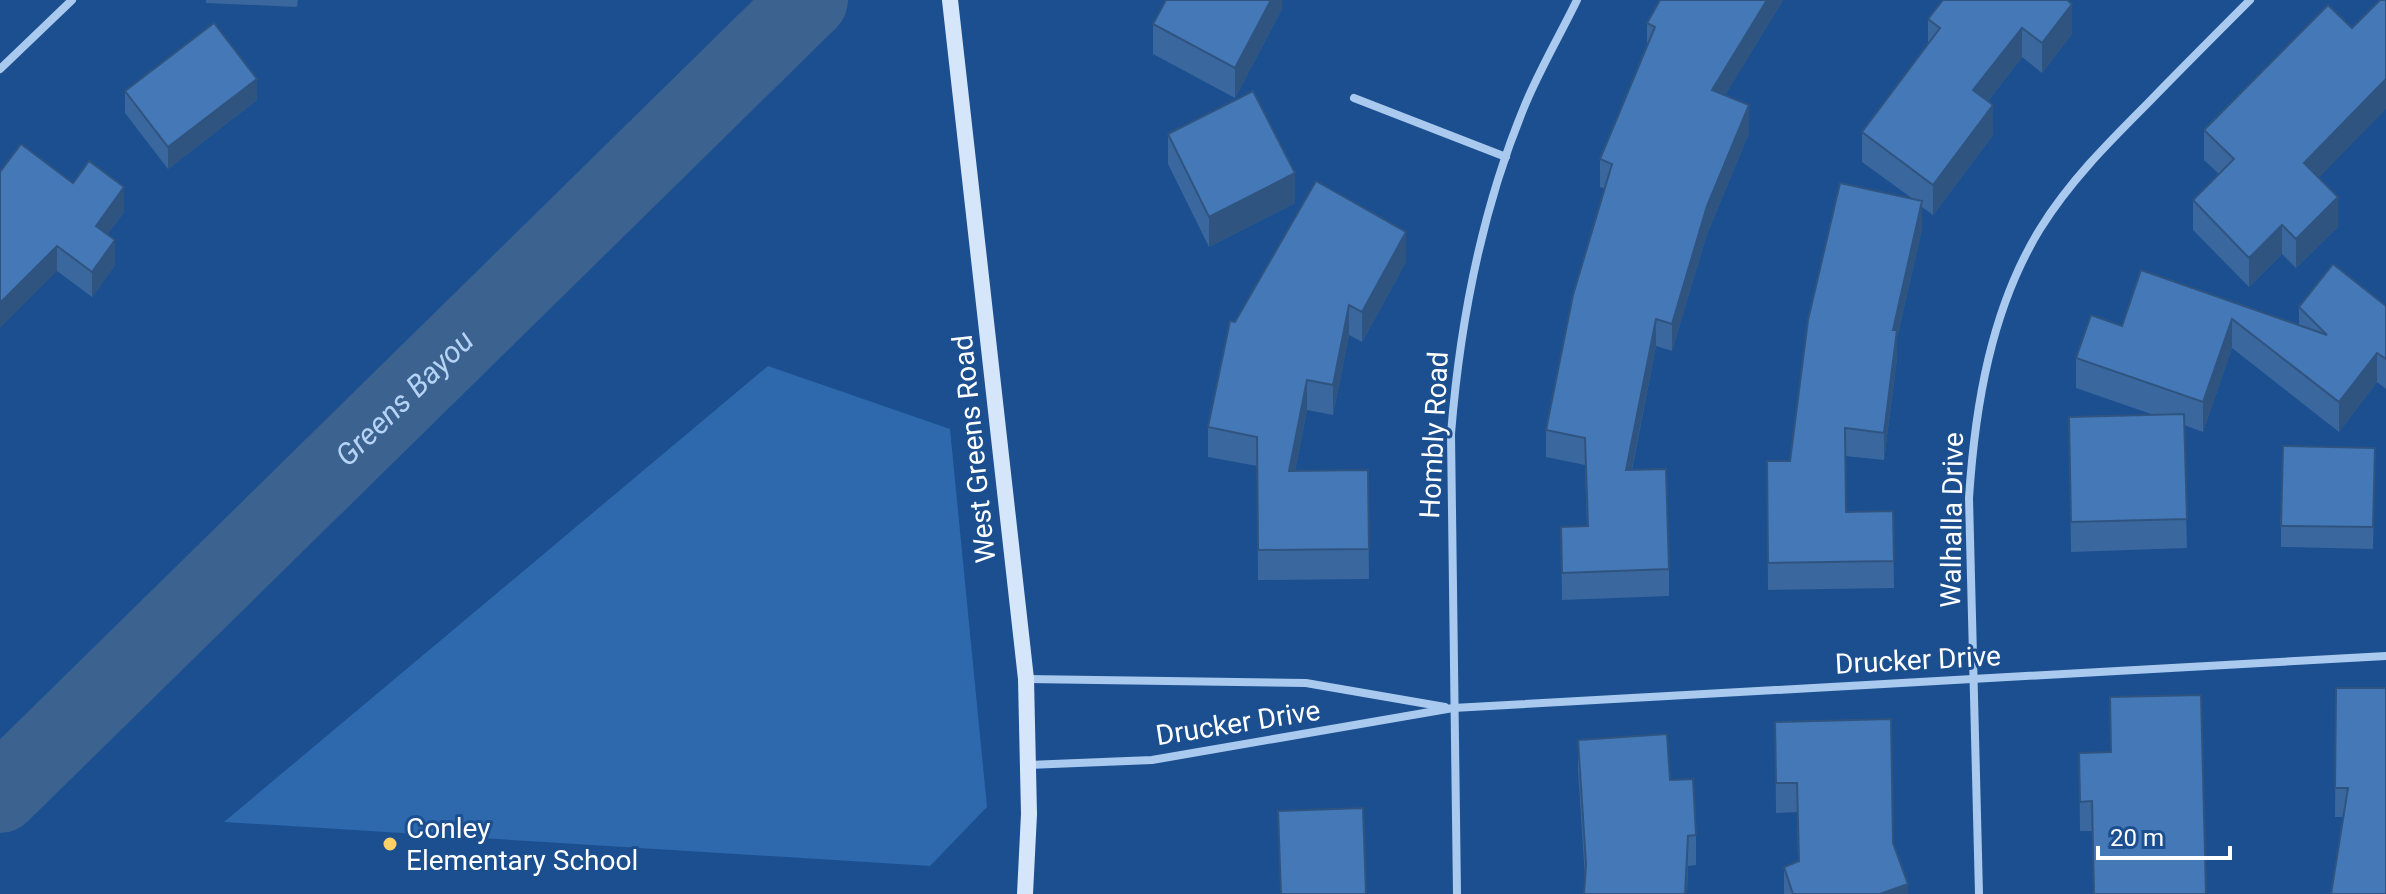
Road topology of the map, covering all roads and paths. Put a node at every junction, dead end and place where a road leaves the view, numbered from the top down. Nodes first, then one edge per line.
1 (72, 0) edge
2 (950, 0) edge
3 (1577, 0) edge
4 (2250, 0) edge
5 (0, 69) edge
6 (1354, 98) dead end
7 (1506, 157) junction
8 (2386, 656) edge
9 (1026, 679) junction
10 (1974, 679) junction
11 (1453, 708) junction
12 (1028, 765) junction
13 (1025, 894) edge
14 (1457, 894) edge
15 (1979, 894) edge

1 - 5 street
2 - 9 main road, West Greens Road
3 - 7 street, Hombly Road
4 - 10 street, Walhalla Drive
6 - 7 street
7 - 11 street, Hombly Road
8 - 10 street, Drucker Drive
9 - 11 street, Drucker Drive
9 - 12 main road, West Greens Road
10 - 11 street, Drucker Drive
10 - 15 street, Walhalla Drive
11 - 12 street, Drucker Drive
11 - 14 street, Hombly Road
12 - 13 main road, West Greens Road

